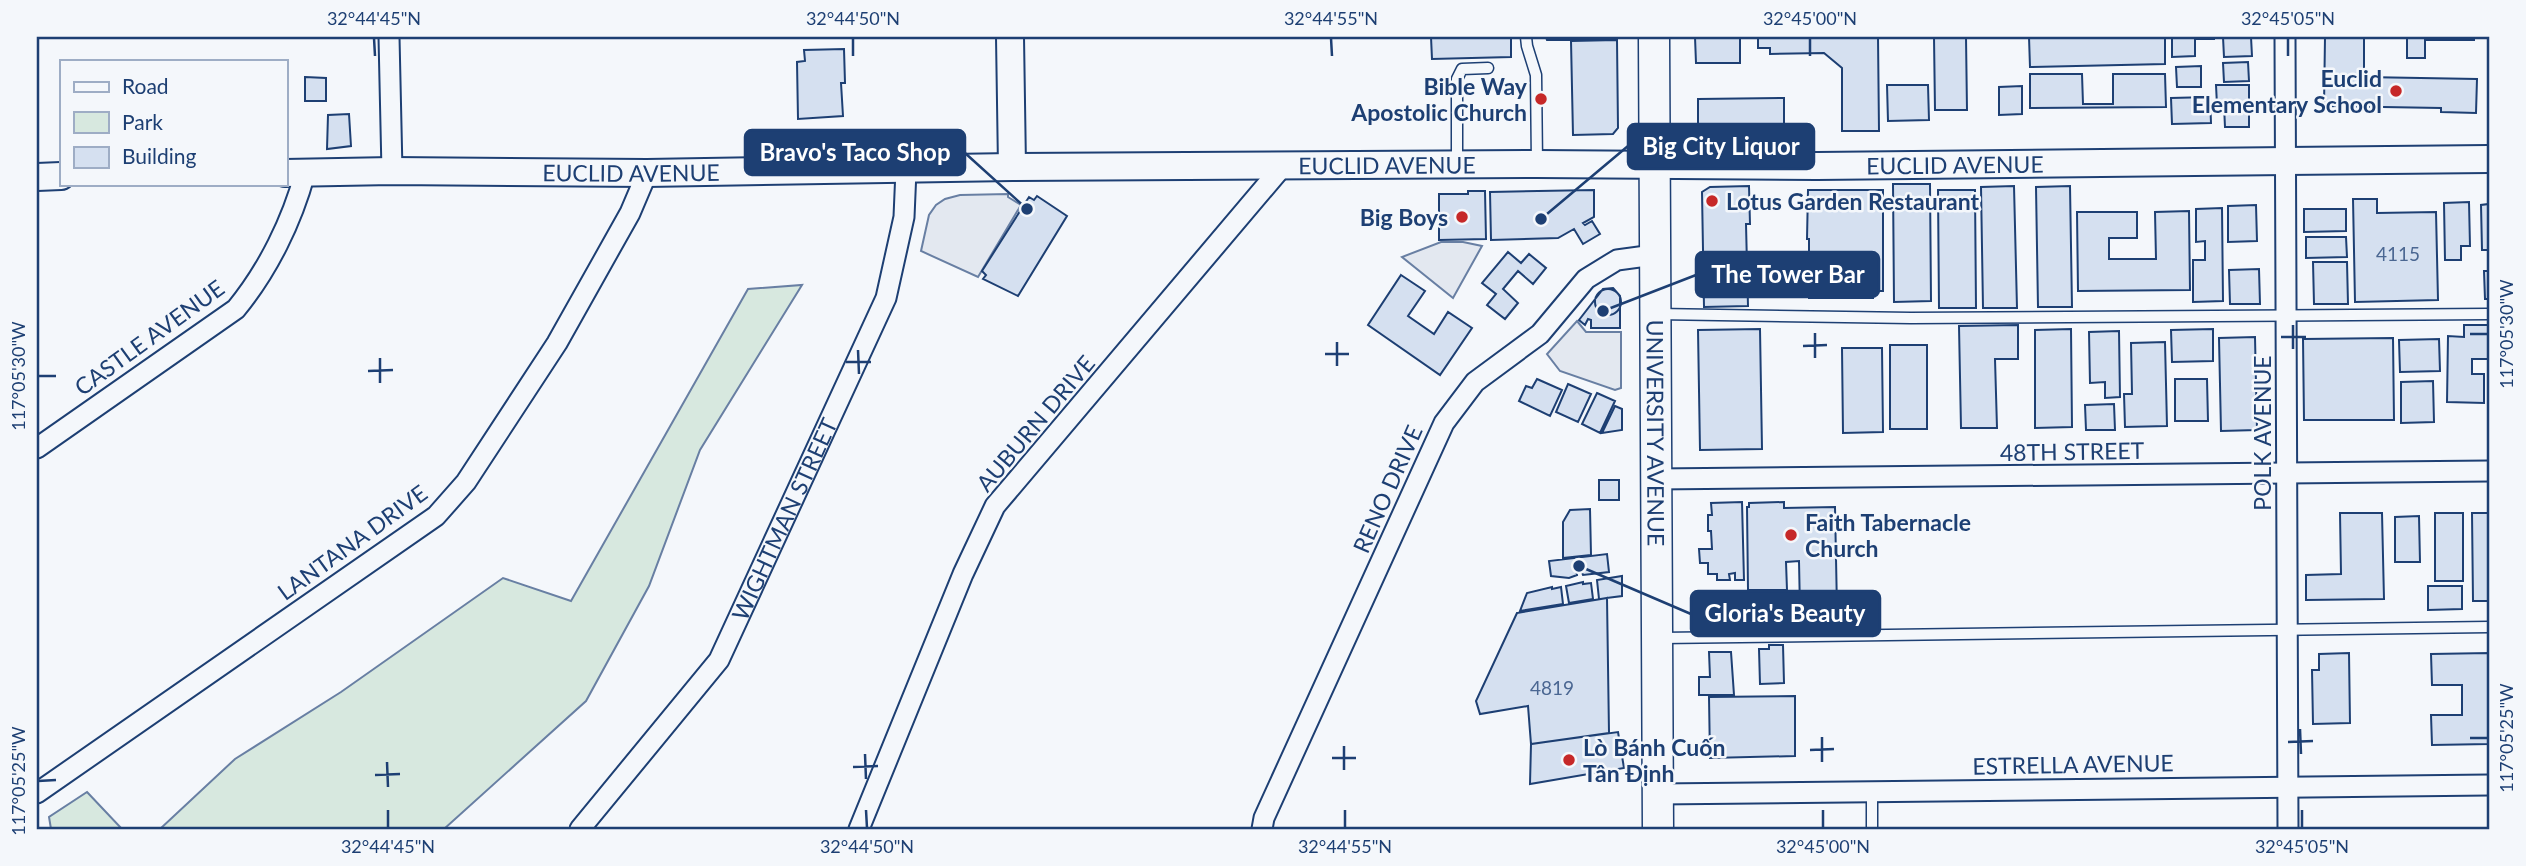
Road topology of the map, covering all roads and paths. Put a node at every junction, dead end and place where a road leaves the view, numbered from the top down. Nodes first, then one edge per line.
1 (389, 37) edge
2 (1010, 37) edge
3 (1527, 37) edge
4 (1654, 37) edge
5 (2285, 37) edge
6 (1489, 68) dead end
7 (2489, 159) edge
8 (2285, 161) junction
9 (1537, 164) junction
10 (1654, 164) junction
11 (1457, 166) junction
12 (1012, 167) junction
13 (1282, 167) junction
14 (906, 170) junction
15 (392, 172) junction
16 (295, 173) edge
17 (648, 173) junction
18 (60, 176) edge
19 (37, 177) edge
20 (1654, 255) junction
21 (1654, 314) junction
22 (2489, 314) edge
23 (2286, 315) junction
24 (37, 448) edge
25 (2489, 471) edge
26 (2286, 472) junction
27 (1656, 479) junction
28 (2489, 627) edge
29 (2287, 629) junction
30 (1657, 638) junction
31 (2489, 785) edge
32 (2288, 787) junction
33 (1872, 791) junction
34 (37, 793) edge
35 (1658, 794) junction
36 (580, 829) edge
37 (859, 829) edge
38 (1262, 829) edge
39 (1658, 829) edge
40 (1872, 829) edge
41 (2288, 829) edge

1 - 15 street
2 - 12 main road
3 - 9 lane
4 - 10 main road, UNIVERSITY AVENUE
5 - 8 street, POLK AVENUE
6 - 11 lane
7 - 8 main road, EUCLID AVENUE
8 - 10 main road, EUCLID AVENUE
8 - 23 street, POLK AVENUE
9 - 10 main road, EUCLID AVENUE
9 - 11 main road, EUCLID AVENUE
10 - 20 main road, UNIVERSITY AVENUE
11 - 13 main road, EUCLID AVENUE
12 - 13 main road, EUCLID AVENUE
12 - 14 main road, EUCLID AVENUE
13 - 37 street, AUBURN DRIVE
14 - 17 main road, EUCLID AVENUE
14 - 36 street, WIGHTMAN STREET
15 - 16 main road, EUCLID AVENUE
15 - 17 main road, EUCLID AVENUE
16 - 24 street, CASTLE AVENUE
17 - 34 street, LANTANA DRIVE
18 - 19 main road
20 - 21 main road, UNIVERSITY AVENUE
20 - 38 street, RENO DRIVE
21 - 23 lane
21 - 27 main road, UNIVERSITY AVENUE
22 - 23 lane
23 - 26 street, POLK AVENUE
25 - 26 street, 48TH STREET
26 - 27 street, 48TH STREET
26 - 29 street, POLK AVENUE
27 - 30 main road, UNIVERSITY AVENUE
28 - 29 lane
29 - 30 lane
29 - 32 street, POLK AVENUE
30 - 35 main road, UNIVERSITY AVENUE
31 - 32 street, ESTRELLA AVENUE
32 - 33 street, ESTRELLA AVENUE
32 - 41 street, POLK AVENUE
33 - 35 street, ESTRELLA AVENUE
33 - 40 lane
35 - 39 main road, UNIVERSITY AVENUE

